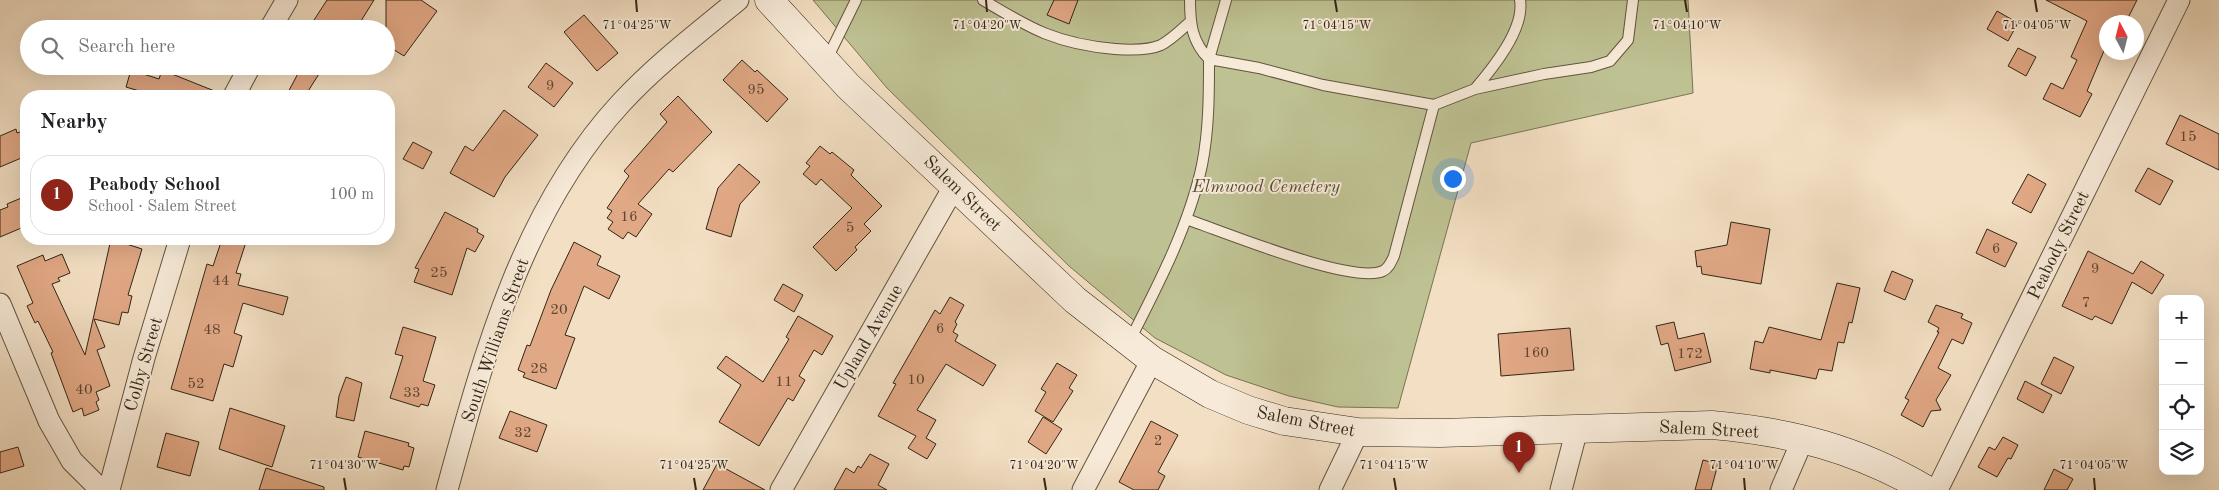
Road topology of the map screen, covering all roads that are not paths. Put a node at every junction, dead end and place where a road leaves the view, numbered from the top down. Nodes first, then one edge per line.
1 (286, 0) edge
2 (738, 0) edge
3 (769, 0) edge
4 (856, 0) edge
5 (983, 0) edge
6 (1190, 0) edge
7 (1226, 0) edge
8 (1520, 0) edge
9 (1634, 0) edge
10 (2179, 0) edge
11 (275, 20) edge
12 (1191, 21) junction
13 (1209, 59) junction
14 (826, 62) junction
15 (245, 75) edge
16 (1475, 89) junction
17 (237, 90) edge
18 (1434, 105) junction
19 (955, 185) junction
20 (1186, 219) junction
21 (178, 245) edge
22 (0, 304) edge
23 (1128, 343) junction
24 (1152, 360) junction
25 (1577, 429) junction
26 (1358, 432) junction
27 (1802, 439) junction
28 (101, 490) edge
29 (108, 490) edge
30 (447, 490) edge
31 (780, 490) edge
32 (1083, 490) edge
33 (1330, 490) edge
34 (1561, 490) edge
35 (1781, 490) edge
36 (1927, 490) edge
37 (1938, 490) edge

1 - 11 street
2 - 30 street, South Williams Street
3 - 14 main road, Salem Street
4 - 14 lane
5 - 12 lane
6 - 12 lane
7 - 13 lane
8 - 16 lane
9 - 16 lane
10 - 37 street, Peabody Street
12 - 13 lane
13 - 18 lane
13 - 20 lane
14 - 19 main road, Salem Street
15 - 17 street
16 - 18 lane
18 - 20 lane
19 - 23 main road, Salem Street
19 - 31 street, Upland Avenue
20 - 23 lane
21 - 29 street, Colby Street
22 - 28 street
23 - 24 main road, Salem Street
24 - 26 main road, Salem Street
24 - 32 street
25 - 26 main road, Salem Street
25 - 27 main road, Salem Street
25 - 34 street
26 - 33 street
27 - 35 street
27 - 36 main road, Salem Street

